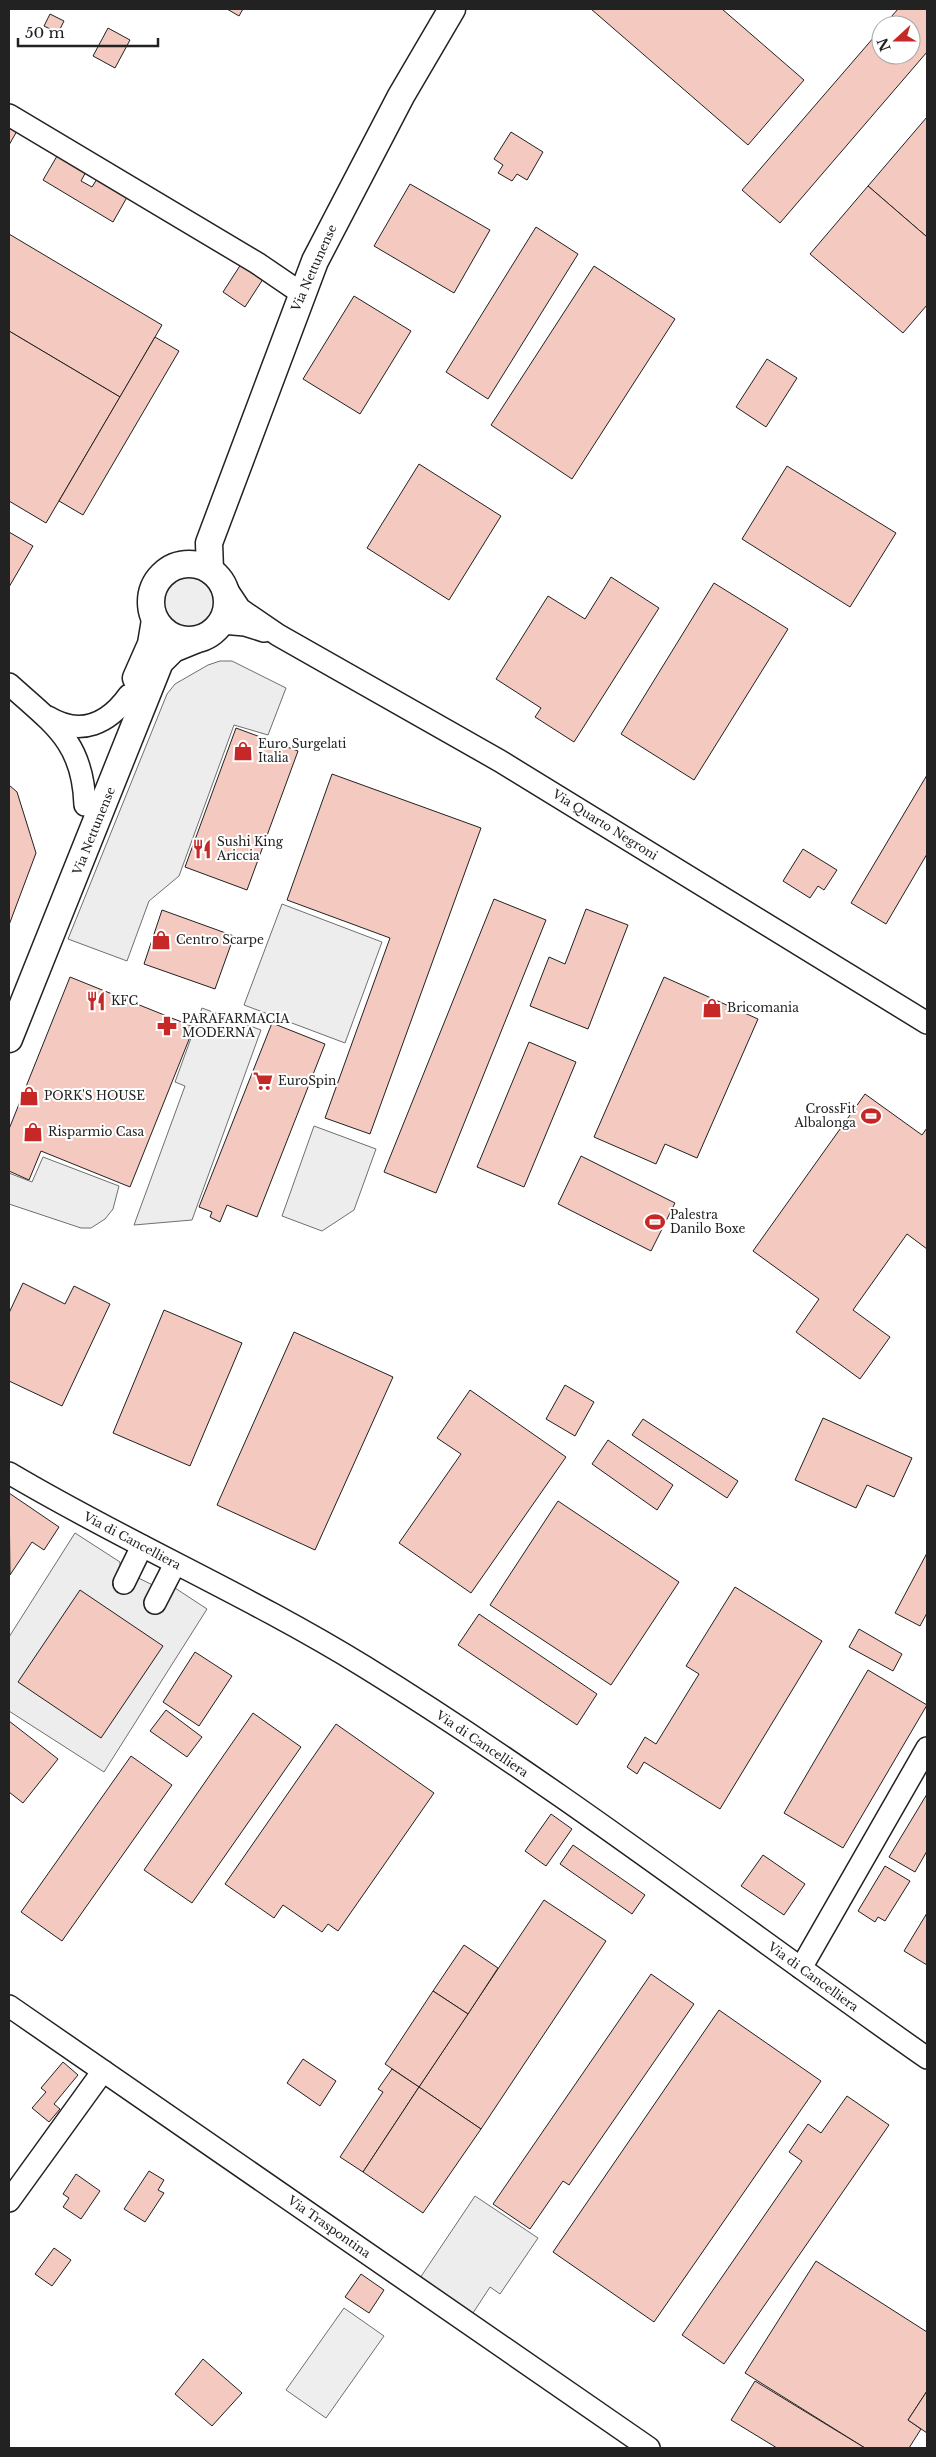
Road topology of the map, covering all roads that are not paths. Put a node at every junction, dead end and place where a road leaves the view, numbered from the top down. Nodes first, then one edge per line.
1 (452, 9) edge
2 (9, 115) edge
3 (301, 293) junction
4 (208, 573) junction
5 (155, 620) junction
6 (222, 623) junction
7 (278, 636) junction
8 (196, 640) junction
9 (9, 684) edge
10 (129, 695) junction
11 (41, 713) junction
12 (85, 805) junction
13 (9, 998) edge
14 (927, 1023) edge
15 (9, 1039) edge
16 (9, 1473) edge
17 (142, 1546) junction
18 (175, 1564) junction
19 (124, 1583) dead end
20 (155, 1603) dead end
21 (927, 1748) edge
22 (801, 1968) junction
23 (9, 2006) edge
24 (927, 2058) edge
25 (103, 2071) junction
26 (9, 2201) edge
27 (649, 2448) edge

1 - 3 main road, Via Nettunense
2 - 3 street
3 - 4 main road, Via Nettunense
4 - 5 main road
4 - 6 main road
4 - 7 street, Via Quarto Negroni
5 - 8 main road
5 - 10 main road, Via Nettunense
6 - 7 street, Via Quarto Negroni
6 - 8 main road
7 - 14 street, Via Quarto Negroni
8 - 15 main road, Via Nettunense
9 - 11 street
10 - 11 street
10 - 12 main road, Via Nettunense
11 - 12 street
12 - 13 main road, Via Nettunense
16 - 17 street, Via di Cancelliera
17 - 18 street, Via di Cancelliera
17 - 19 street
18 - 20 street
18 - 22 street, Via di Cancelliera
21 - 22 street
22 - 24 street, Via di Cancelliera
23 - 25 street, Via Traspontina
25 - 26 street
25 - 27 street, Via Traspontina

